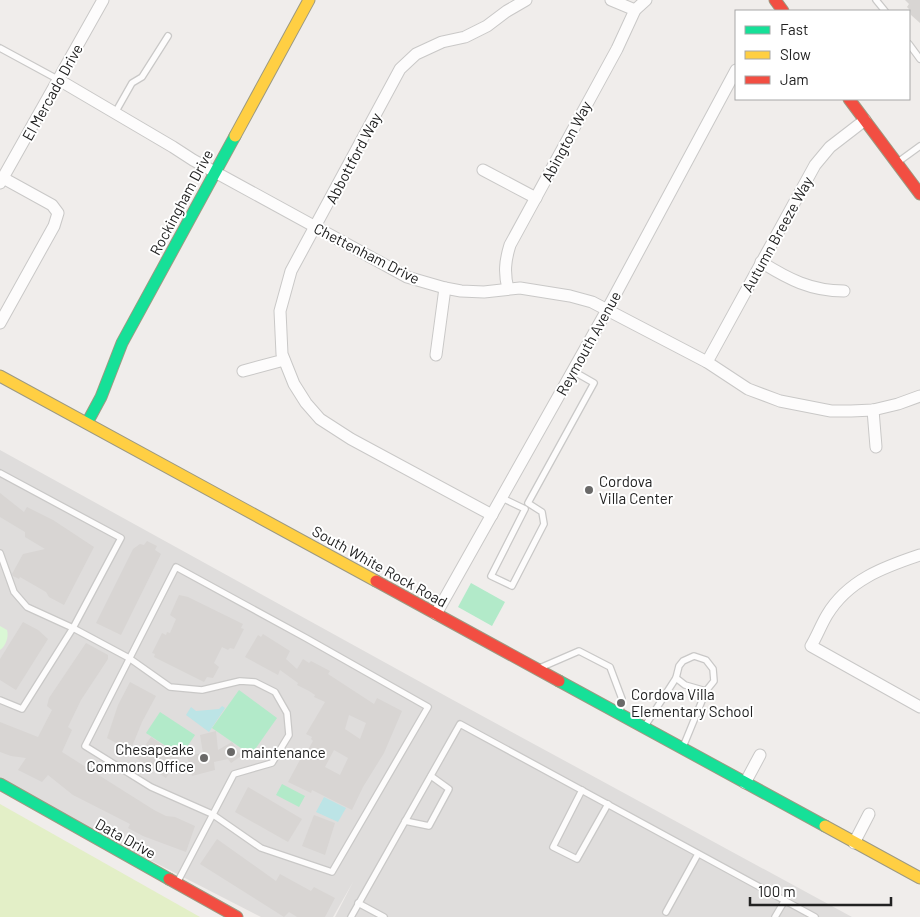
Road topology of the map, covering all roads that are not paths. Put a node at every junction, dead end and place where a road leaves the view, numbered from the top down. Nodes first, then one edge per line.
1 (103, 0) edge
2 (309, 0) edge
3 (526, 0) edge
4 (611, 0) edge
5 (646, 0) edge
6 (876, 0) edge
7 (635, 10) junction
8 (884, 10) edge
9 (168, 36) dead end
10 (910, 45) edge
11 (0, 48) edge
12 (920, 59) edge
13 (735, 72) edge
14 (59, 80) junction
15 (849, 100) edge
16 (115, 113) junction
17 (864, 120) junction
18 (920, 146) edge
19 (897, 163) junction
20 (483, 170) dead end
21 (214, 171) junction
22 (1, 180) edge
23 (920, 194) edge
24 (536, 198) junction
25 (316, 227) junction
26 (762, 262) junction
27 (445, 288) junction
28 (508, 290) junction
29 (844, 291) dead end
30 (607, 310) junction
31 (0, 323) edge
32 (436, 355) dead end
33 (284, 360) junction
34 (707, 362) junction
35 (243, 371) dead end
36 (572, 371) junction
37 (0, 376) edge
38 (920, 396) edge
39 (873, 410) junction
40 (87, 423) junction
41 (876, 447) dead end
42 (0, 473) edge
43 (502, 498) junction
44 (527, 506) junction
45 (492, 515) junction
46 (0, 553) edge
47 (920, 555) edge
48 (436, 614) junction
49 (73, 628) junction
50 (129, 658) junction
51 (537, 669) junction
52 (676, 678) junction
53 (706, 691) junction
54 (0, 700) edge
55 (920, 706) edge
56 (619, 714) junction
57 (644, 728) junction
58 (682, 749) junction
59 (760, 755) dead end
60 (431, 776) junction
61 (745, 783) junction
62 (0, 784) edge
63 (582, 790) junction
64 (608, 804) junction
65 (212, 814) junction
66 (869, 814) dead end
67 (405, 821) junction
68 (854, 843) junction
69 (698, 854) junction
70 (920, 878) edge
71 (177, 884) junction
72 (784, 900) junction
73 (358, 903) junction
74 (666, 912) dead end
75 (237, 917) edge
76 (351, 917) edge
77 (384, 917) edge
78 (775, 917) edge
79 (815, 917) edge

1 - 14 street, El Mercado Drive
2 - 21 street, Rockingham Drive
3 - 25 street, Abbottford Way
4 - 7 street
5 - 7 street, Abington Way
6 - 8 lane
7 - 24 street, Abington Way
9 - 16 lane
10 - 12 lane
11 - 14 lane, Chettenham Drive
13 - 30 street, Reymouth Avenue
14 - 16 street, Chettenham Drive
14 - 22 street, El Mercado Drive
15 - 17 street
16 - 21 street, Chettenham Drive
17 - 19 street
17 - 26 street, Autumn Breeze Way
18 - 19 lane
19 - 23 street
20 - 24 street
21 - 25 street, Chettenham Drive
21 - 40 street, Rockingham Drive
22 - 31 street
24 - 28 street, Abington Way
25 - 27 street, Chettenham Drive
25 - 33 street, Abbottford Way
26 - 29 street
26 - 34 street, Autumn Breeze Way
27 - 28 street, Chettenham Drive
27 - 32 street
28 - 30 street, Chettenham Drive
30 - 34 street, Chettenham Drive
30 - 36 street, Reymouth Avenue
33 - 35 street
33 - 45 street, Abbottford Way
34 - 39 street, Chettenham Drive
36 - 43 street, Reymouth Avenue
36 - 44 lane
37 - 40 street, South White Rock Road
38 - 39 street, Chettenham Drive
39 - 41 street
40 - 48 street, South White Rock Road
42 - 49 lane
43 - 44 lane
43 - 45 street, Reymouth Avenue
44 - 44 lane
45 - 48 street, Reymouth Avenue
46 - 49 lane
47 - 55 street
48 - 51 street, South White Rock Road
49 - 50 lane
49 - 54 lane
50 - 65 lane
50 - 65 lane
50 - 65 lane
51 - 56 street, South White Rock Road
51 - 56 lane
52 - 53 lane
52 - 53 lane
52 - 57 lane
53 - 58 lane
56 - 57 street, South White Rock Road
57 - 58 street, South White Rock Road
58 - 61 street, South White Rock Road
59 - 61 street
60 - 63 lane
60 - 67 lane
60 - 67 lane
61 - 68 street, South White Rock Road
62 - 71 street, Data Drive
63 - 64 lane
63 - 64 lane
64 - 69 lane
65 - 71 lane
66 - 68 street
67 - 73 lane
68 - 70 street, South White Rock Road
69 - 72 lane
69 - 74 lane
71 - 75 street, Data Drive
72 - 78 lane
72 - 79 lane
73 - 76 lane
73 - 77 lane

